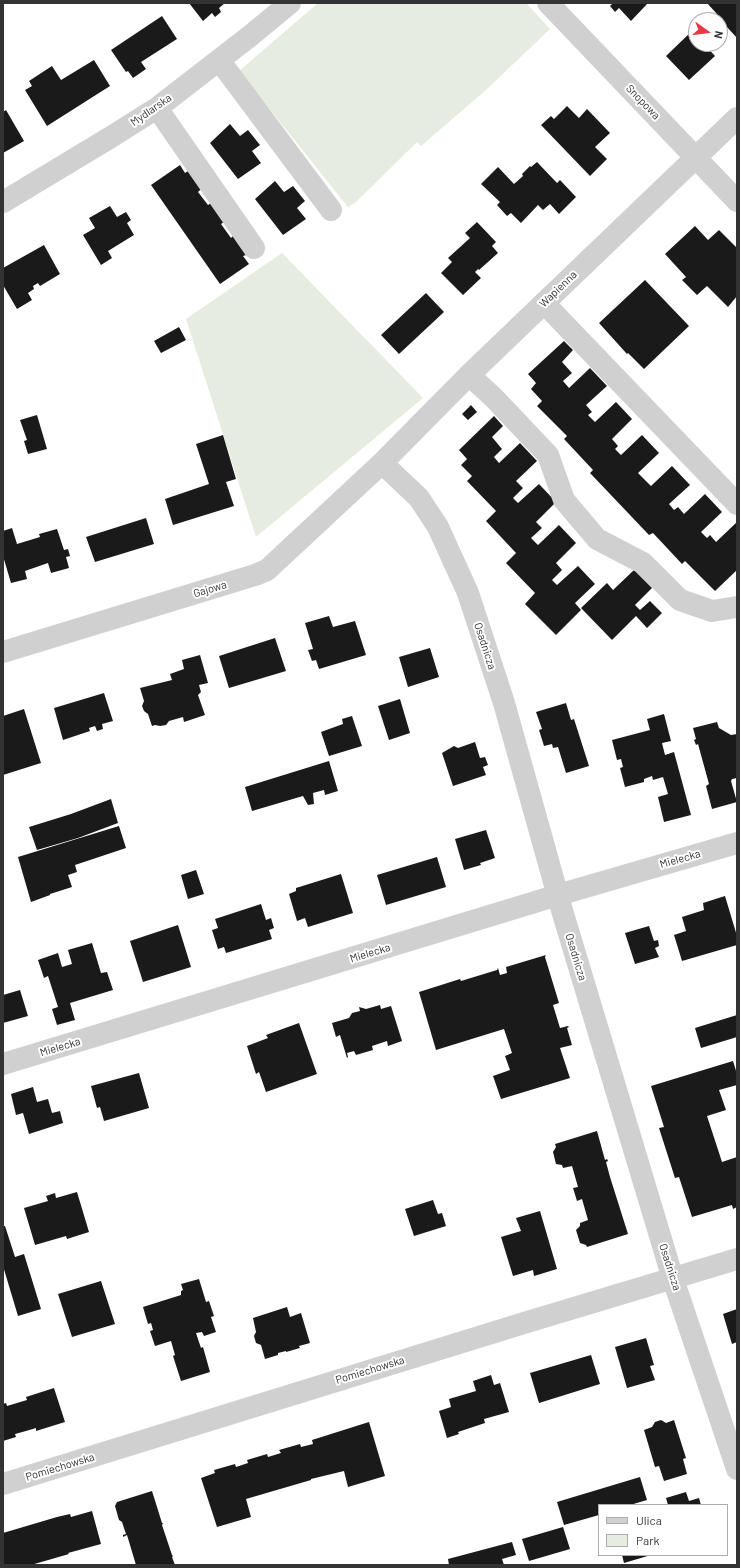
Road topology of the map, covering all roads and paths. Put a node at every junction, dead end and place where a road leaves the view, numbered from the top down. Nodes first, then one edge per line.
1 (290, 3) edge
2 (548, 3) edge
3 (219, 60) junction
4 (157, 108) junction
5 (737, 118) edge
6 (696, 158) junction
7 (737, 201) edge
8 (3, 202) edge
9 (330, 210) dead end
10 (254, 248) dead end
11 (544, 303) junction
12 (469, 375) junction
13 (382, 463) junction
14 (737, 504) edge
15 (737, 607) edge
16 (3, 652) edge
17 (737, 843) edge
18 (558, 895) junction
19 (3, 1064) edge
20 (737, 1259) edge
21 (673, 1279) junction
22 (737, 1469) edge
23 (3, 1484) edge

1 - 3 street, Mydlarska
2 - 6 street, Snopowa
3 - 4 street, Mydlarska
3 - 9 street
4 - 8 street, Mydlarska
4 - 10 street
5 - 6 street, Wapienna
6 - 7 street, Snopowa
6 - 11 street, Wapienna
11 - 12 street, Wapienna
11 - 14 street
12 - 13 street, Wapienna
12 - 15 street
13 - 16 street, Gajowa
13 - 18 street, Osadnicza
17 - 18 street, Mielecka
18 - 19 street, Mielecka
18 - 21 street, Osadnicza
20 - 21 street, Pomiechowska
21 - 22 street, Osadnicza
21 - 23 street, Pomiechowska

